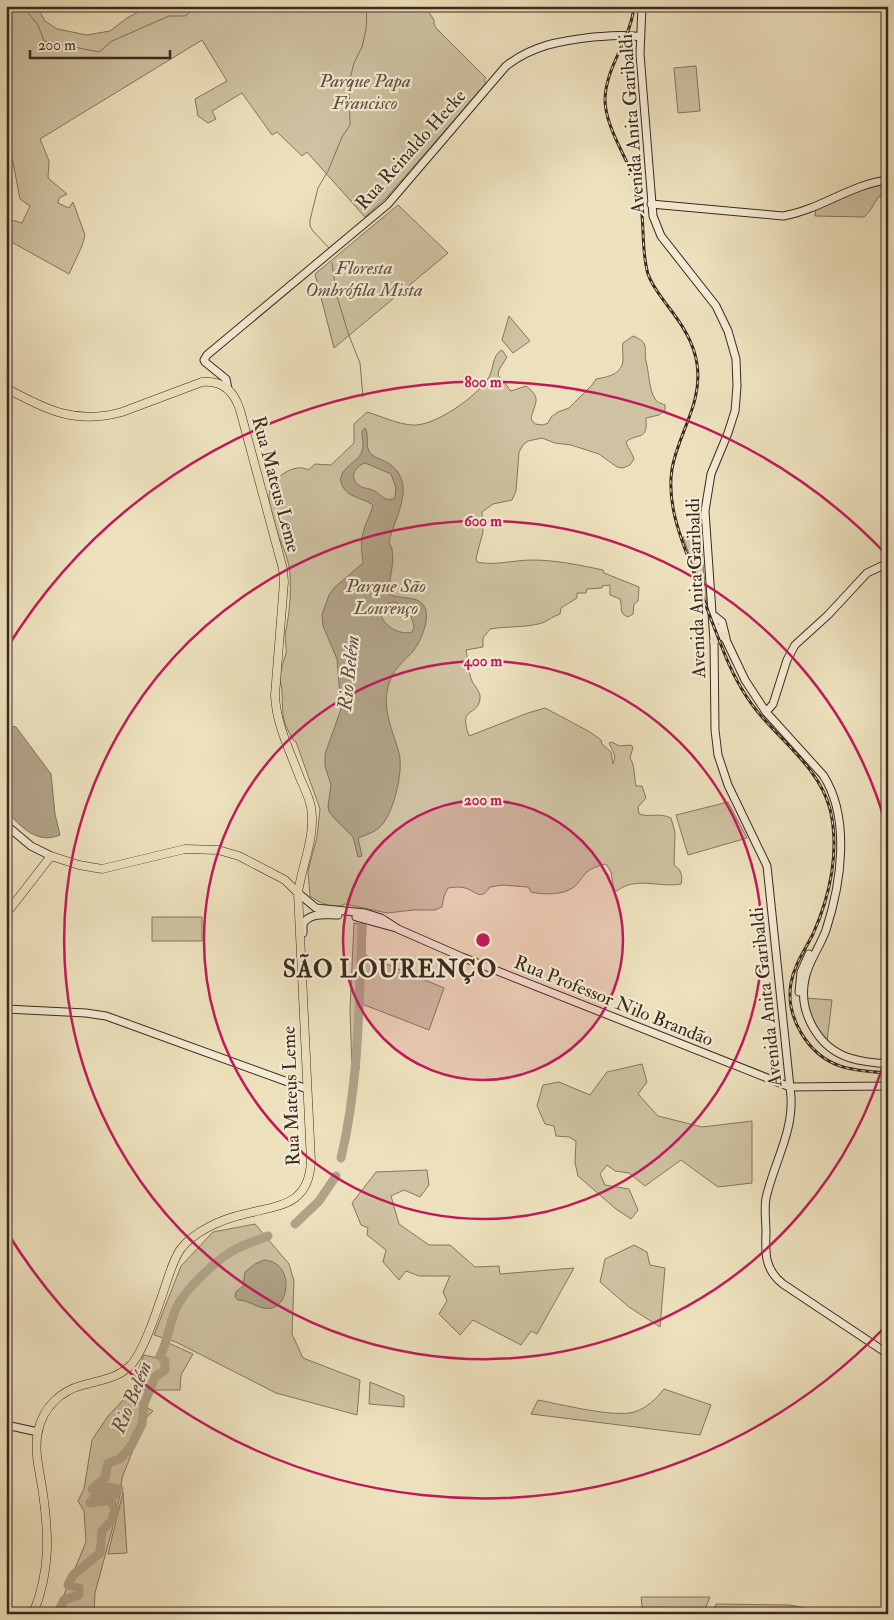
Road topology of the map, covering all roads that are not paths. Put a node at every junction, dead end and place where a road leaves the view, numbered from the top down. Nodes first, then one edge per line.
1 (642, 6) edge
2 (640, 37) junction
3 (888, 180) edge
4 (651, 204) junction
5 (6, 388) edge
6 (228, 389) junction
7 (888, 562) edge
8 (712, 614) junction
9 (713, 623) junction
10 (725, 638) junction
11 (714, 640) junction
12 (766, 712) junction
13 (312, 820) junction
14 (6, 825) edge
15 (51, 856) junction
16 (287, 881) junction
17 (298, 893) junction
18 (6, 914) edge
19 (829, 919) junction
20 (398, 929) junction
21 (300, 951) junction
22 (6, 1009) edge
23 (888, 1064) edge
24 (888, 1068) edge
25 (888, 1086) edge
26 (790, 1087) junction
27 (307, 1088) junction
28 (888, 1354) edge
29 (6, 1424) edge
30 (38, 1432) junction
31 (33, 1614) edge

1 - 2 main road, Avenida Anita Garibaldi
2 - 4 main road, Avenida Anita Garibaldi
2 - 6 main road, Rua Reinaldo Hecke
3 - 4 main road
4 - 8 main road, Avenida Anita Garibaldi
5 - 6 main road
6 - 13 main road, Rua Mateus Leme
7 - 12 main road
8 - 9 main road, Avenida Anita Garibaldi
8 - 10 main road
9 - 10 main road
9 - 11 main road, Avenida Anita Garibaldi
10 - 11 main road
10 - 12 main road
11 - 26 main road, Avenida Anita Garibaldi
12 - 19 main road
13 - 16 main road, Rua Mateus Leme
13 - 17 main road, Rua Mateus Leme
14 - 15 main road
15 - 16 main road
15 - 18 main road
16 - 17 main road
16 - 21 main road
17 - 20 main road, Rua Professor Nilo Brandão
17 - 21 main road, Rua Mateus Leme
19 - 23 main road
19 - 24 main road
20 - 21 main road, Rua Professor Nilo Brandão
20 - 26 main road, Rua Professor Nilo Brandão
21 - 27 main road, Rua Mateus Leme
22 - 27 main road
25 - 26 main road
26 - 28 main road, Avenida Anita Garibaldi
27 - 30 main road, Rua Mateus Leme
29 - 30 main road
30 - 31 main road, Rua Mateus Leme

